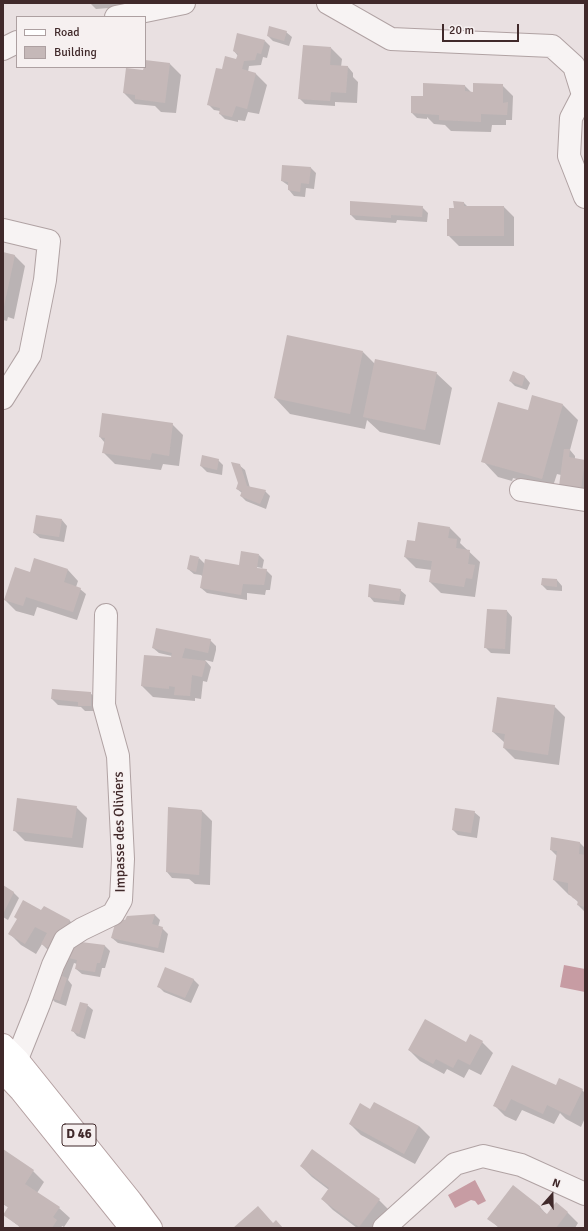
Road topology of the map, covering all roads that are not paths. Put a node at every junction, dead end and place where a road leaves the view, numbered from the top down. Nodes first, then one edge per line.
1 (184, 3) edge
2 (328, 3) edge
3 (121, 16) edge
4 (16, 43) edge
5 (3, 50) edge
6 (584, 96) edge
7 (585, 197) edge
8 (3, 230) edge
9 (3, 398) edge
10 (521, 490) dead end
11 (585, 500) edge
12 (106, 614) dead end
13 (8, 1059) edge
14 (585, 1194) edge
15 (131, 1228) edge
16 (151, 1228) edge
17 (384, 1228) edge

1 - 3 street
2 - 6 street
4 - 5 street
6 - 7 street
8 - 9 street
10 - 11 street
12 - 13 street, Impasse des Oliviers
13 - 15 main road, D 46
13 - 16 main road, D 46
14 - 17 street

